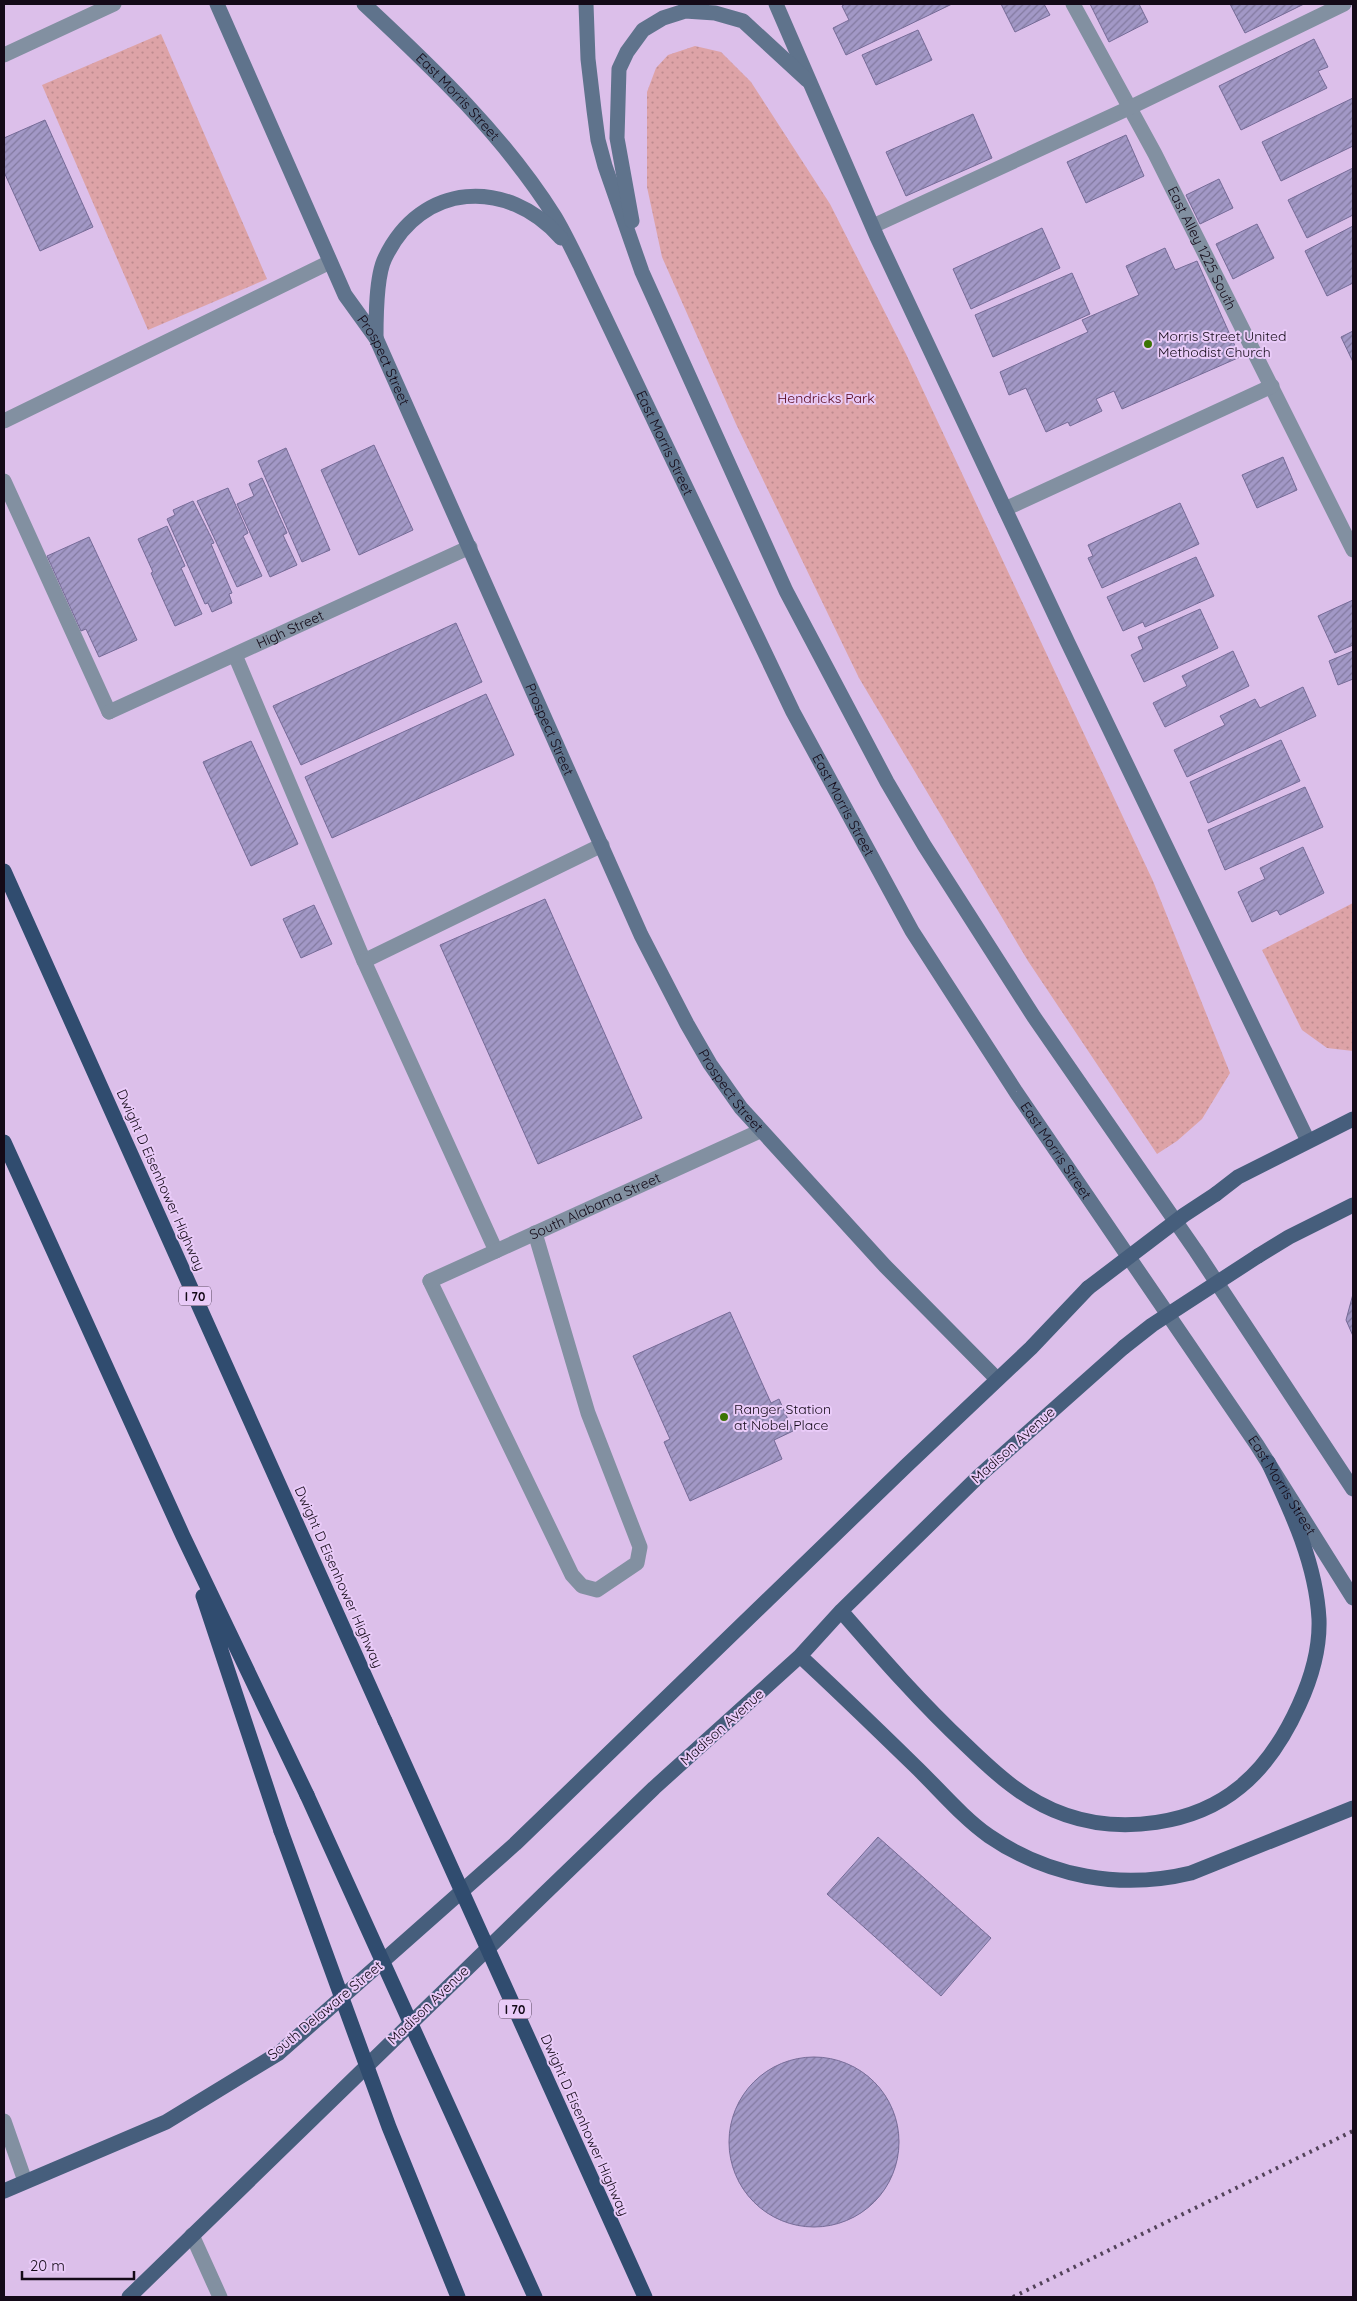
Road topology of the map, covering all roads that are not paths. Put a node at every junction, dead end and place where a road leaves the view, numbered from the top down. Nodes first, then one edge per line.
1 (114, 4) edge
2 (217, 4) edge
3 (364, 4) edge
4 (586, 4) edge
5 (776, 4) edge
6 (1073, 4) edge
7 (1344, 4) edge
8 (4, 55) edge
9 (811, 83) junction
10 (1129, 108) junction
11 (873, 226) junction
12 (573, 251) junction
13 (330, 262) junction
14 (642, 272) junction
15 (376, 338) junction
16 (1272, 386) junction
17 (4, 421) edge
18 (4, 481) edge
19 (1005, 509) junction
20 (1347, 523) edge
21 (470, 547) junction
22 (1353, 550) edge
23 (235, 655) junction
24 (602, 845) junction
25 (4, 871) edge
26 (364, 961) junction
27 (1353, 1119) edge
28 (760, 1131) junction
29 (1308, 1141) junction
30 (4, 1142) edge
31 (1353, 1205) edge
32 (535, 1233) junction
33 (496, 1251) junction
34 (997, 1379) junction
35 (1268, 1462) junction
36 (1353, 1489) edge
37 (183, 1536) junction
38 (1353, 1598) edge
39 (840, 1611) junction
40 (800, 1656) junction
41 (1353, 1808) edge
42 (4, 2121) edge
43 (25, 2181) junction
44 (4, 2191) edge
45 (192, 2235) junction
46 (129, 2297) edge
47 (220, 2297) edge
48 (458, 2297) edge
49 (535, 2297) edge
50 (645, 2297) edge

1 - 8 street
2 - 13 main road, Prospect Street
3 - 12 main road, East Morris Street
4 - 14 main road
5 - 9 main road
6 - 10 street, East Alley 1225 South
7 - 10 street
9 - 11 main road
9 - 14 main road
10 - 11 street
10 - 16 street, East Alley 1225 South
11 - 19 main road
12 - 15 main road
12 - 35 main road, East Morris Street
13 - 15 main road, Prospect Street
13 - 17 street
14 - 36 main road
15 - 21 main road, Prospect Street
16 - 19 street
16 - 20 street, East Alley 1225 South
18 - 23 street, High Street
19 - 29 main road
20 - 22 street, East Alley 1225 South
21 - 23 street, High Street
21 - 24 main road, Prospect Street
23 - 26 street
24 - 26 street
24 - 28 main road, Prospect Street
25 - 50 highway, Dwight D Eisenhower Highway / I 70, bridge
26 - 33 street
27 - 29 main road
28 - 32 street, South Alabama Street
28 - 34 main road, Prospect Street
29 - 34 main road, bridge
30 - 37 highway
31 - 39 main road, Madison Avenue, bridge
32 - 33 street, South Alabama Street
32 - 33 street, South Alabama Street
34 - 43 main road, South Delaware Street
35 - 38 main road, East Morris Street
35 - 39 main road
37 - 48 highway, bridge
37 - 49 highway, bridge
39 - 40 main road, Madison Avenue
40 - 41 main road
40 - 45 main road, Madison Avenue
42 - 43 street
43 - 44 main road, South Delaware Street
45 - 46 main road, Madison Avenue
45 - 47 street

